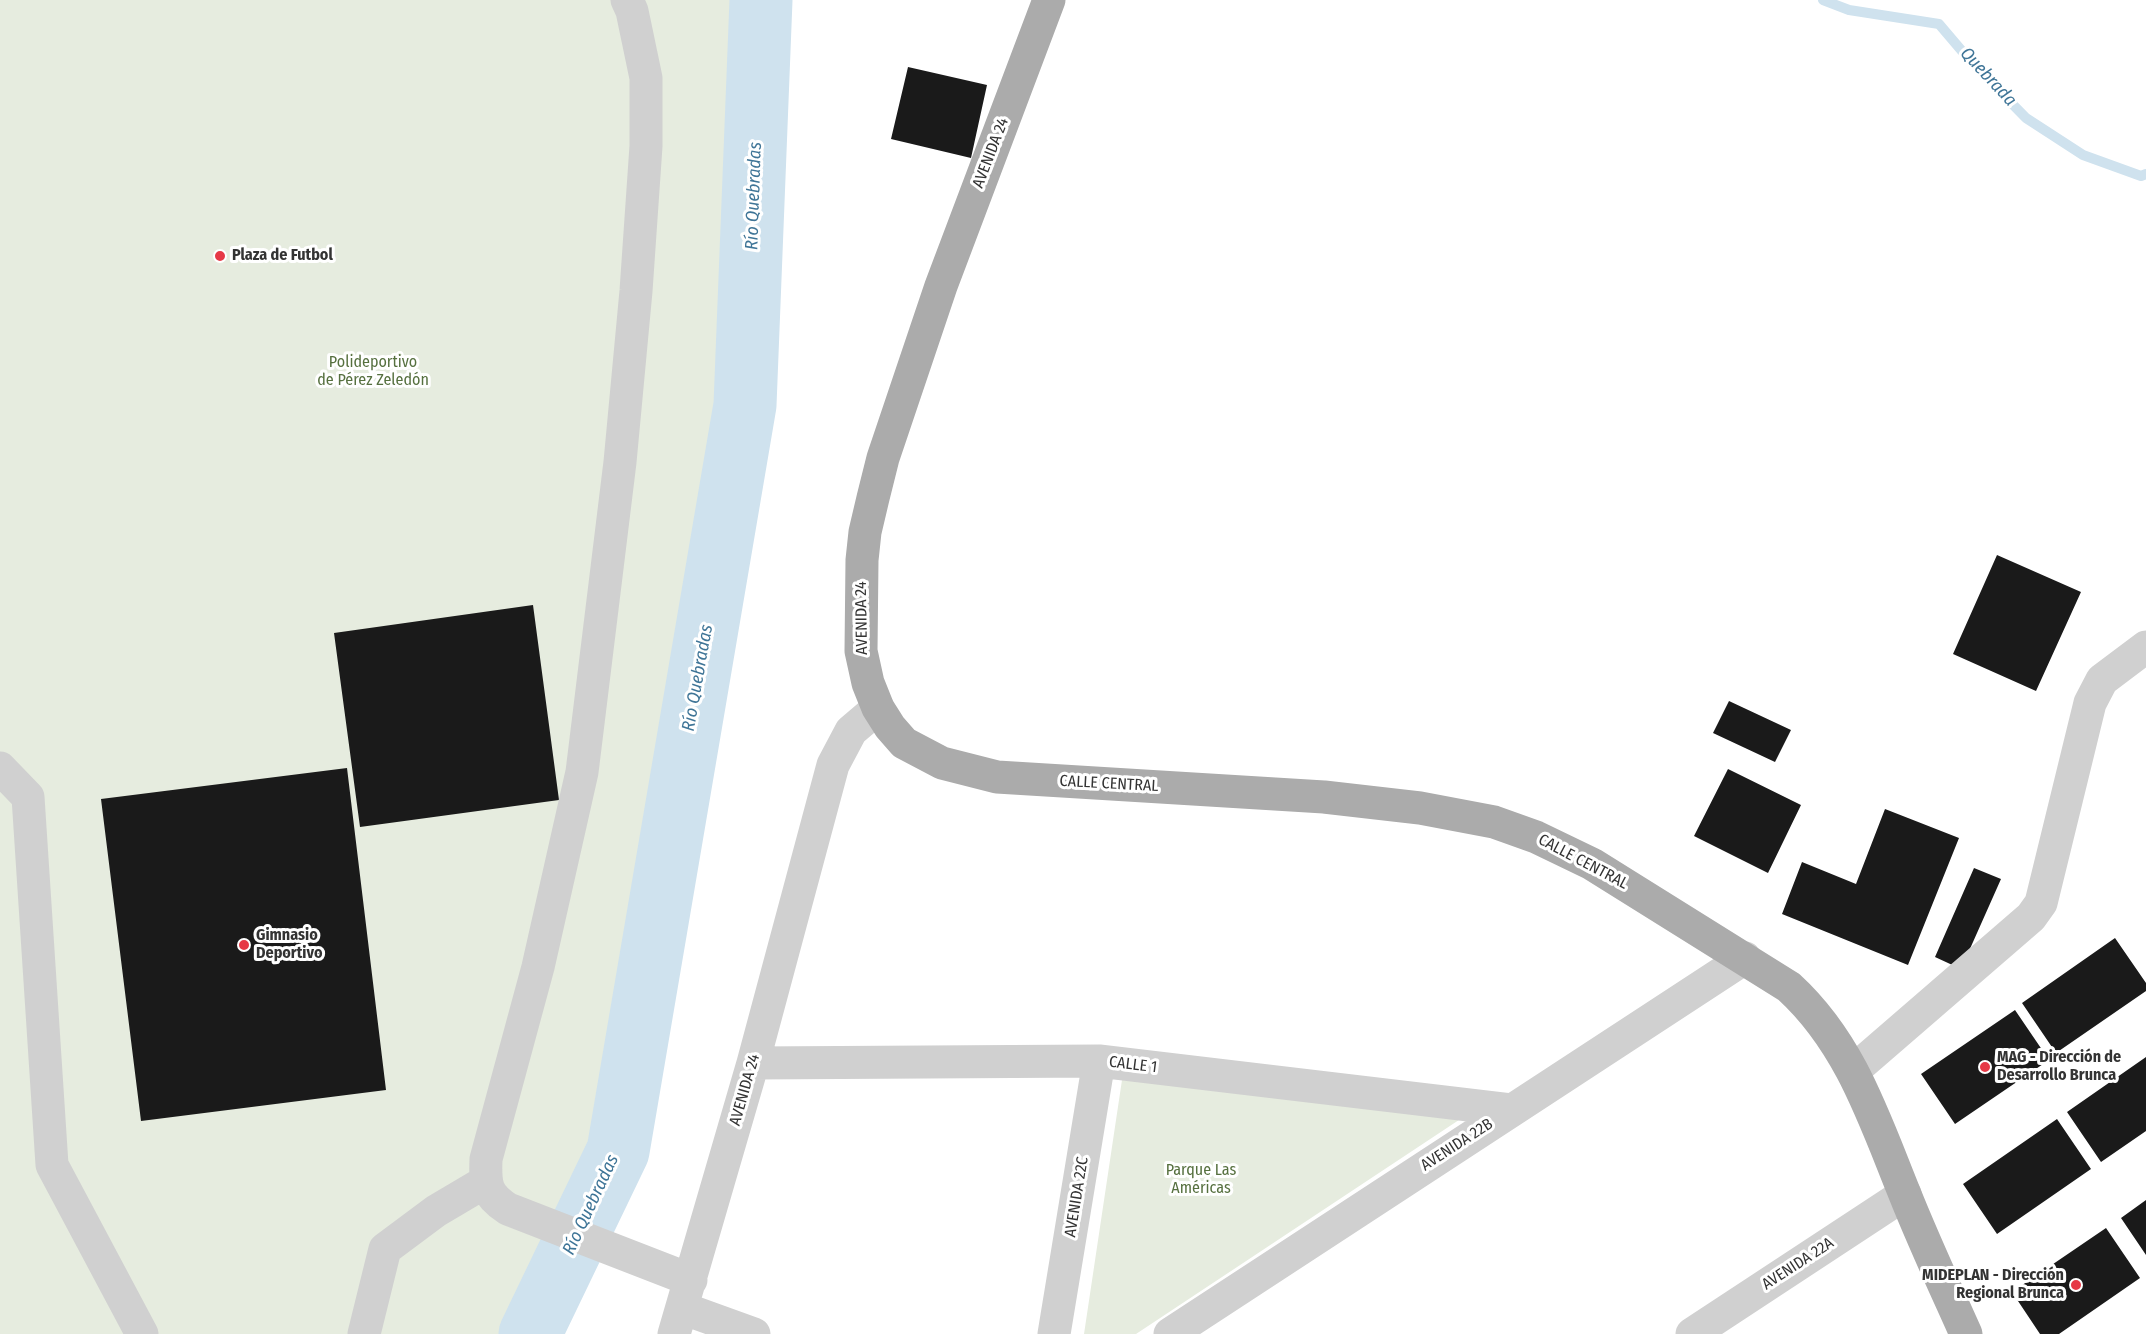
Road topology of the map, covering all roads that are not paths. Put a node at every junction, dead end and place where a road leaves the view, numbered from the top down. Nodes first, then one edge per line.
1 (627, 0) edge
2 (1049, 0) edge
3 (2146, 647) edge
4 (878, 708) junction
5 (0, 768) edge
6 (1744, 958) junction
7 (1099, 1061) junction
8 (753, 1063) junction
9 (1853, 1071) junction
10 (1511, 1110) junction
11 (485, 1182) junction
12 (1905, 1194) junction
13 (683, 1307) edge
14 (142, 1334) edge
15 (364, 1334) edge
16 (754, 1334) edge
17 (1054, 1334) edge
18 (1170, 1334) edge
19 (1692, 1334) edge
20 (1965, 1334) edge

1 - 11 street
2 - 4 main road, AVENIDA 24
3 - 9 street
4 - 6 main road, CALLE CENTRAL
4 - 8 street, AVENIDA 24
5 - 14 street
6 - 9 main road, CALLE CENTRAL
6 - 10 street, AVENIDA 22B
7 - 8 street, CALLE 1
7 - 10 street, CALLE 1
7 - 17 street, AVENIDA 22C
8 - 13 street, AVENIDA 24
9 - 12 main road, CALLE CENTRAL
10 - 18 street, AVENIDA 22B
11 - 13 street
11 - 15 street
12 - 19 street, AVENIDA 22A
12 - 20 main road, CALLE CENTRAL
13 - 16 street

